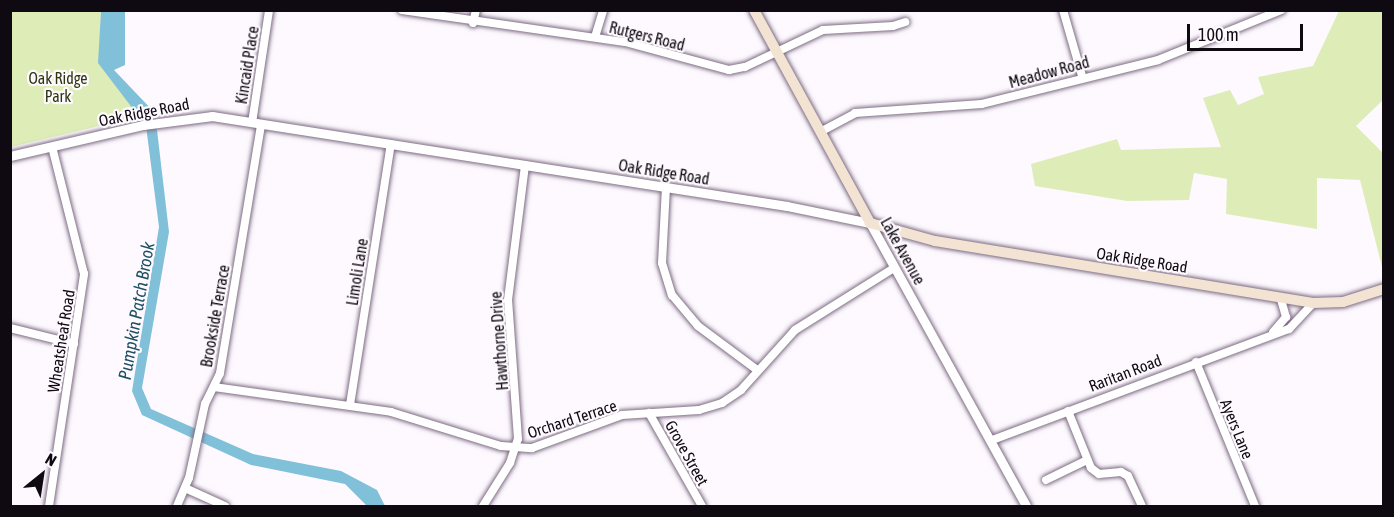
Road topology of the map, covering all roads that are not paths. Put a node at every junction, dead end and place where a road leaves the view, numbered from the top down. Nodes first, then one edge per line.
1 (269, 10) edge
2 (402, 10) edge
3 (476, 10) edge
4 (603, 10) edge
5 (754, 10) edge
6 (1063, 10) edge
7 (1281, 10) edge
8 (904, 22) dead end
9 (473, 23) junction
10 (595, 37) junction
11 (774, 51) junction
12 (1082, 76) junction
13 (256, 123) junction
14 (820, 132) junction
15 (390, 144) junction
16 (52, 147) junction
17 (10, 156) edge
18 (525, 165) junction
19 (666, 188) junction
20 (870, 223) junction
21 (894, 268) junction
22 (1383, 289) edge
23 (1281, 299) junction
24 (1313, 303) junction
25 (10, 328) edge
26 (1269, 335) junction
27 (74, 344) junction
28 (1196, 362) junction
29 (756, 369) junction
30 (214, 387) junction
31 (350, 405) junction
32 (1068, 411) junction
33 (649, 413) junction
34 (992, 440) junction
35 (516, 448) junction
36 (1087, 460) junction
37 (1046, 480) dead end
38 (185, 488) junction
39 (49, 507) edge
40 (177, 507) edge
41 (225, 507) edge
42 (483, 507) edge
43 (702, 507) edge
44 (1026, 507) edge
45 (1142, 507) edge
46 (1255, 507) edge

1 - 13 street, Kincaid Place
2 - 9 street, Rutgers Road
3 - 9 street
4 - 10 street
5 - 11 main road, Lake Avenue
6 - 12 street
7 - 12 street, Meadow Road
8 - 11 street, Rutgers Road
9 - 10 street, Rutgers Road
10 - 11 street, Rutgers Road
11 - 14 main road, Lake Avenue
12 - 14 street, Meadow Road
13 - 15 street, Oak Ridge Road
13 - 16 street, Oak Ridge Road
13 - 30 street, Brookside Terrace
14 - 20 main road, Lake Avenue
15 - 18 street, Oak Ridge Road
15 - 31 street, Limoli Lane
16 - 17 street, Oak Ridge Road
16 - 27 street, Wheatsheaf Road
18 - 19 street, Oak Ridge Road
18 - 35 street, Hawthorne Drive
19 - 20 street, Oak Ridge Road
19 - 29 street
20 - 21 street, Lake Avenue
20 - 23 main road, Oak Ridge Road
21 - 29 street, Orchard Terrace
21 - 34 street, Lake Avenue
22 - 24 main road
23 - 24 main road, Oak Ridge Road
23 - 26 street
24 - 26 street, Raritan Road
25 - 27 street
26 - 28 street, Raritan Road
27 - 39 street, Wheatsheaf Road
28 - 32 street, Raritan Road
28 - 46 street, Ayers Lane
29 - 33 street, Orchard Terrace
30 - 31 street, Orchard Terrace
30 - 38 street, Brookside Terrace
31 - 35 street, Orchard Terrace
32 - 34 street, Raritan Road
32 - 36 street
33 - 35 street, Orchard Terrace
33 - 43 street, Grove Street
34 - 44 street, Lake Avenue
35 - 42 street, Hawthorne Drive
36 - 37 street
36 - 45 street
38 - 40 street, Brookside Terrace
38 - 41 street

